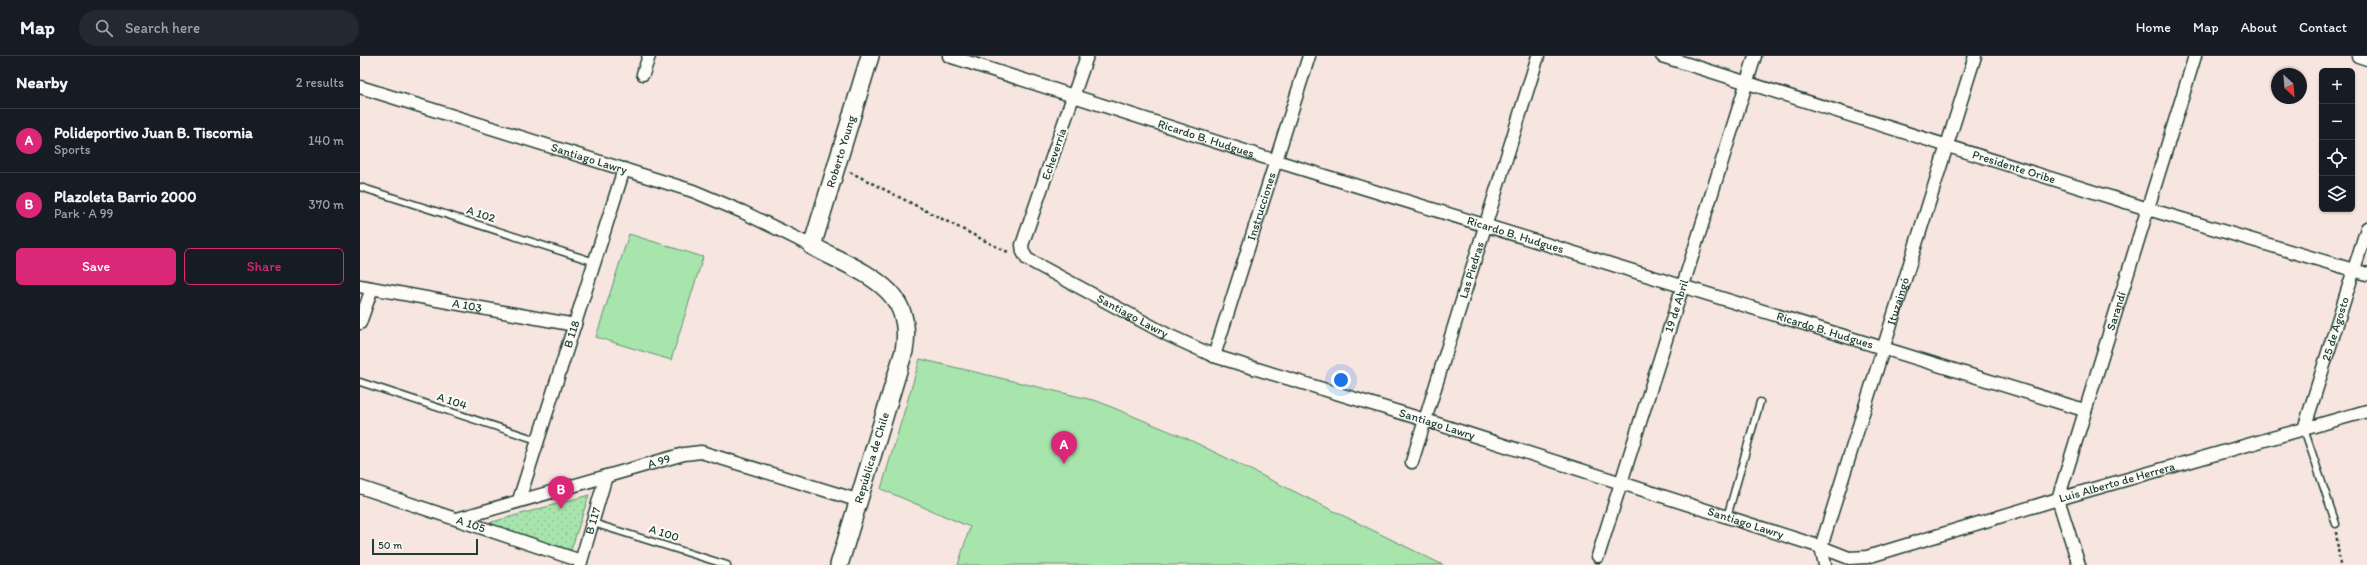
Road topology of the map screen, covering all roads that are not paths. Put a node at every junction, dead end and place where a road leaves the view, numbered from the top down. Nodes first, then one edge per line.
1 (649, 56) edge
2 (870, 56) edge
3 (949, 56) edge
4 (1087, 56) edge
5 (1309, 56) edge
6 (1538, 56) edge
7 (1662, 56) edge
8 (1755, 56) edge
9 (1975, 56) edge
10 (2194, 56) edge
11 (2358, 56) edge
12 (2367, 59) edge
13 (643, 74) dead end
14 (1747, 83) junction
15 (360, 87) edge
16 (1074, 95) junction
17 (1948, 146) junction
18 (1276, 161) junction
19 (624, 169) junction
20 (360, 187) edge
21 (2148, 209) junction
22 (1486, 224) junction
23 (2367, 228) edge
24 (812, 246) junction
25 (1023, 252) joint
26 (595, 262) junction
27 (2354, 270) junction
28 (2367, 274) edge
29 (366, 287) edge
30 (1683, 287) junction
31 (360, 323) edge
32 (575, 325) junction
33 (1884, 349) junction
34 (1214, 356) junction
35 (360, 382) edge
36 (1760, 402) dead end
37 (2084, 410) junction
38 (2367, 411) edge
39 (1425, 420) junction
40 (2304, 429) junction
41 (537, 440) junction
42 (1412, 462) dead end
43 (606, 476) junction
44 (1621, 484) junction
45 (360, 487) edge
46 (2058, 499) junction
47 (519, 500) junction
48 (860, 501) junction
49 (1727, 517) junction
50 (457, 519) junction
51 (593, 523) junction
52 (2336, 524) dead end
53 (1821, 546) junction
54 (1598, 556) dead end
55 (1867, 557) joint
56 (581, 563) edge
57 (727, 565) edge
58 (839, 565) edge
59 (1825, 565) edge
60 (2079, 565) edge

1 - 13 street
2 - 24 street, Roberto Young
3 - 16 street, Ricardo B. Hudgues
4 - 16 street, Echeverría
5 - 18 street, Instrucciones
6 - 22 street, Las Piedras
7 - 14 street, Presidente Oribe
8 - 14 street, 19 de Abril
9 - 17 street, Ituzaingó
10 - 21 street, Sarandí
11 - 12 street
14 - 17 street, Presidente Oribe
14 - 30 street, 19 de Abril
15 - 19 street, Santiago Lawry
16 - 18 street, Ricardo B. Hudgues
16 - 25 street, Echeverría
17 - 21 street, Presidente Oribe
17 - 33 street, Ituzaingó
18 - 22 street, Ricardo B. Hudgues
18 - 34 street, Instrucciones
19 - 24 street, Santiago Lawry
19 - 26 street, B 118
20 - 26 lane, A 102
21 - 27 street, Presidente Oribe
21 - 37 street, Sarandí
22 - 30 street, Ricardo B. Hudgues
22 - 39 street, Las Piedras
23 - 27 street, 25 de Agosto
24 - 48 street, República de Chile
25 - 34 street, Santiago Lawry
26 - 32 street, B 118
27 - 28 street, Presidente Oribe
27 - 40 street, 25 de Agosto
29 - 31 street
29 - 32 street, A 103
30 - 33 street, Ricardo B. Hudgues
30 - 44 street, 19 de Abril
32 - 41 street, B 118
33 - 37 street, Ricardo B. Hudgues
33 - 53 street, Ituzaingó
34 - 39 street, Santiago Lawry
35 - 41 lane, A 104
36 - 49 lane
37 - 46 street, Sarandí
38 - 40 street, Luis Alberto de Herrera
39 - 42 street, Las Piedras
39 - 44 street, Santiago Lawry
40 - 46 street, Luis Alberto de Herrera
40 - 52 lane
41 - 47 street, B 118
43 - 47 street, A 99
43 - 48 street, A 99
43 - 51 street, B 117
44 - 49 street, Santiago Lawry
44 - 54 street, 19 de Abril
45 - 50 street, A 105
46 - 55 street, Luis Alberto de Herrera
46 - 60 street
47 - 50 street, A 99
48 - 58 street, República de Chile
49 - 53 street, Santiago Lawry
50 - 56 street, A 105
51 - 56 street, B 117
51 - 57 lane, A 100
53 - 55 street, Santiago Lawry
53 - 59 street

